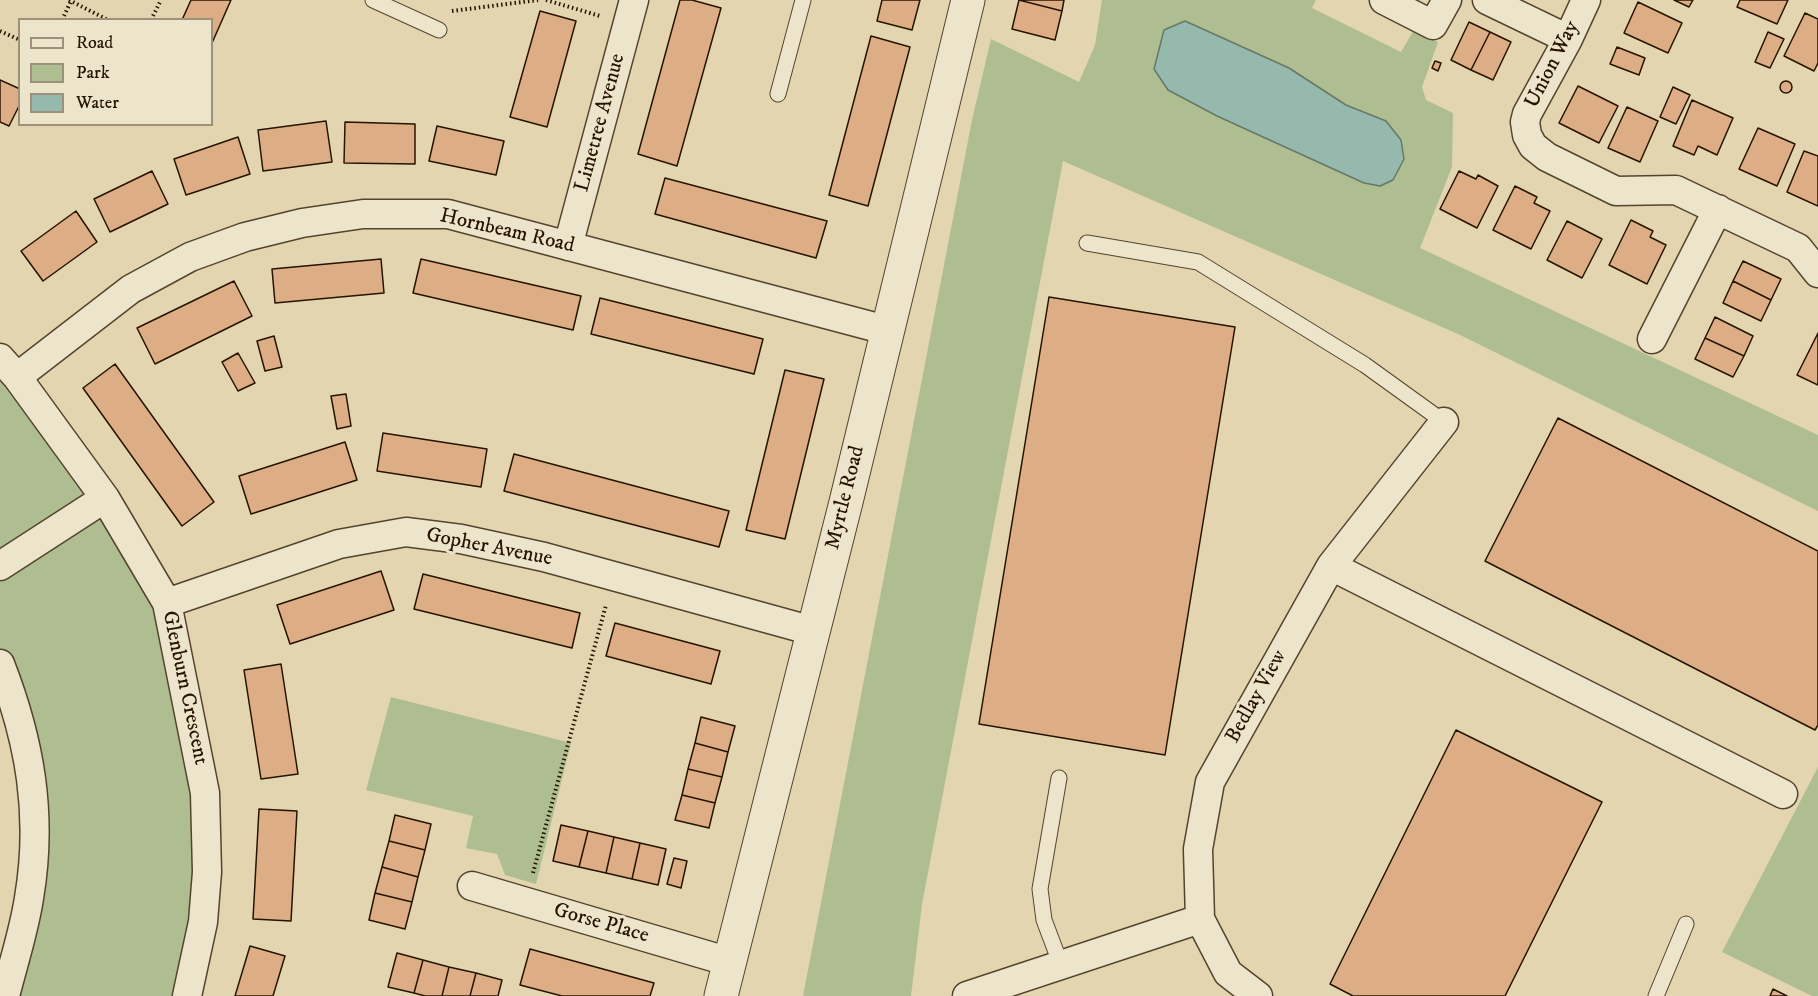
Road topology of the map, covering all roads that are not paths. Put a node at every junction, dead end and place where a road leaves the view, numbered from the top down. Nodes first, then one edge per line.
1 (374, 0) edge
2 (803, 0) edge
3 (968, 0) edge
4 (1384, 0) edge
5 (1447, 0) edge
6 (1487, 0) edge
7 (1586, 0) edge
8 (631, 13) edge
9 (439, 30) dead end
10 (1568, 39) junction
11 (778, 94) dead end
12 (1718, 209) junction
13 (1087, 243) dead end
14 (568, 246) junction
15 (1818, 273) edge
16 (886, 330) junction
17 (1652, 339) dead end
18 (9, 368) edge
19 (1444, 422) joint
20 (105, 498) junction
21 (0, 566) edge
22 (1331, 566) junction
23 (167, 603) junction
24 (813, 631) junction
25 (0, 664) edge
26 (1059, 778) dead end
27 (1783, 794) dead end
28 (472, 886) dead end
29 (1200, 919) junction
30 (1686, 924) dead end
31 (729, 962) junction
32 (1061, 965) junction
33 (4, 996) edge
34 (187, 996) edge
35 (721, 996) edge
36 (967, 996) edge
37 (1258, 996) edge
38 (1656, 996) edge

1 - 9 lane
2 - 11 lane
3 - 16 street, Myrtle Road
4 - 5 street
6 - 10 street
7 - 10 street, Union Way
8 - 14 street, Limetree Avenue
10 - 12 street, Union Way
12 - 15 street, Union Way
12 - 17 street
13 - 19 lane
14 - 16 street, Hornbeam Road
14 - 18 street, Hornbeam Road
16 - 24 street, Myrtle Road
18 - 20 street, Glenburn Crescent
19 - 22 street, Bedlay View
20 - 21 street
20 - 23 street, Glenburn Crescent
22 - 27 street
22 - 29 street, Bedlay View
23 - 24 street, Gopher Avenue
23 - 34 street, Glenburn Crescent
24 - 31 street, Myrtle Road
25 - 33 street
26 - 32 lane
28 - 31 street, Gorse Place
29 - 32 street
29 - 37 street, Bedlay View
30 - 38 lane
31 - 35 street, Myrtle Road
32 - 36 street

